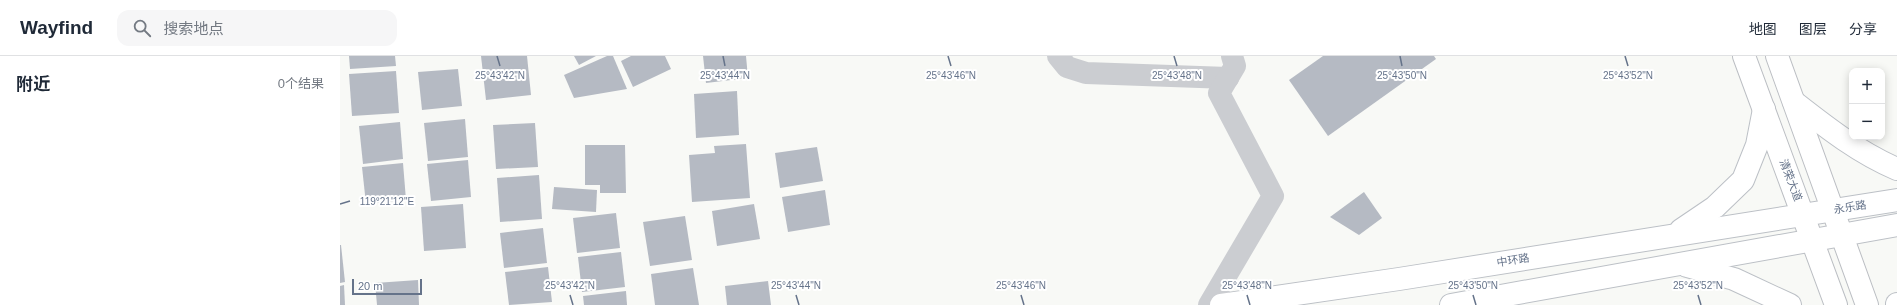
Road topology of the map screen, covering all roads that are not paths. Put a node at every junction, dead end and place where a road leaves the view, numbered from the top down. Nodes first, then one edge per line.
1 (1058, 56) edge
2 (1232, 56) edge
3 (1744, 56) edge
4 (1777, 56) edge
5 (1228, 78) junction
6 (1794, 102) junction
7 (1764, 109) junction
8 (1897, 169) edge
9 (1897, 200) edge
10 (1833, 209) junction
11 (1804, 214) junction
12 (1897, 225) edge
13 (1673, 235) junction
14 (1842, 235) junction
15 (1813, 240) junction
16 (1680, 264) junction
17 (1209, 305) edge
18 (1221, 305) edge
19 (1451, 305) edge
20 (1790, 305) edge
21 (1836, 305) edge
22 (1867, 305) edge

1 - 5 street
2 - 5 street
3 - 7 street, 清荣大道
4 - 6 street
5 - 17 street
6 - 8 street
6 - 10 street
7 - 11 street, 清荣大道
7 - 13 street
9 - 10 street, 永乐路
10 - 11 street, 永乐路
10 - 14 street
11 - 13 street, 中环路
11 - 15 street, 清荣大道
12 - 14 street
13 - 18 street, 中环路
14 - 15 street
14 - 22 street
15 - 16 street
15 - 21 street, 清荣大道
16 - 19 street
16 - 20 street

